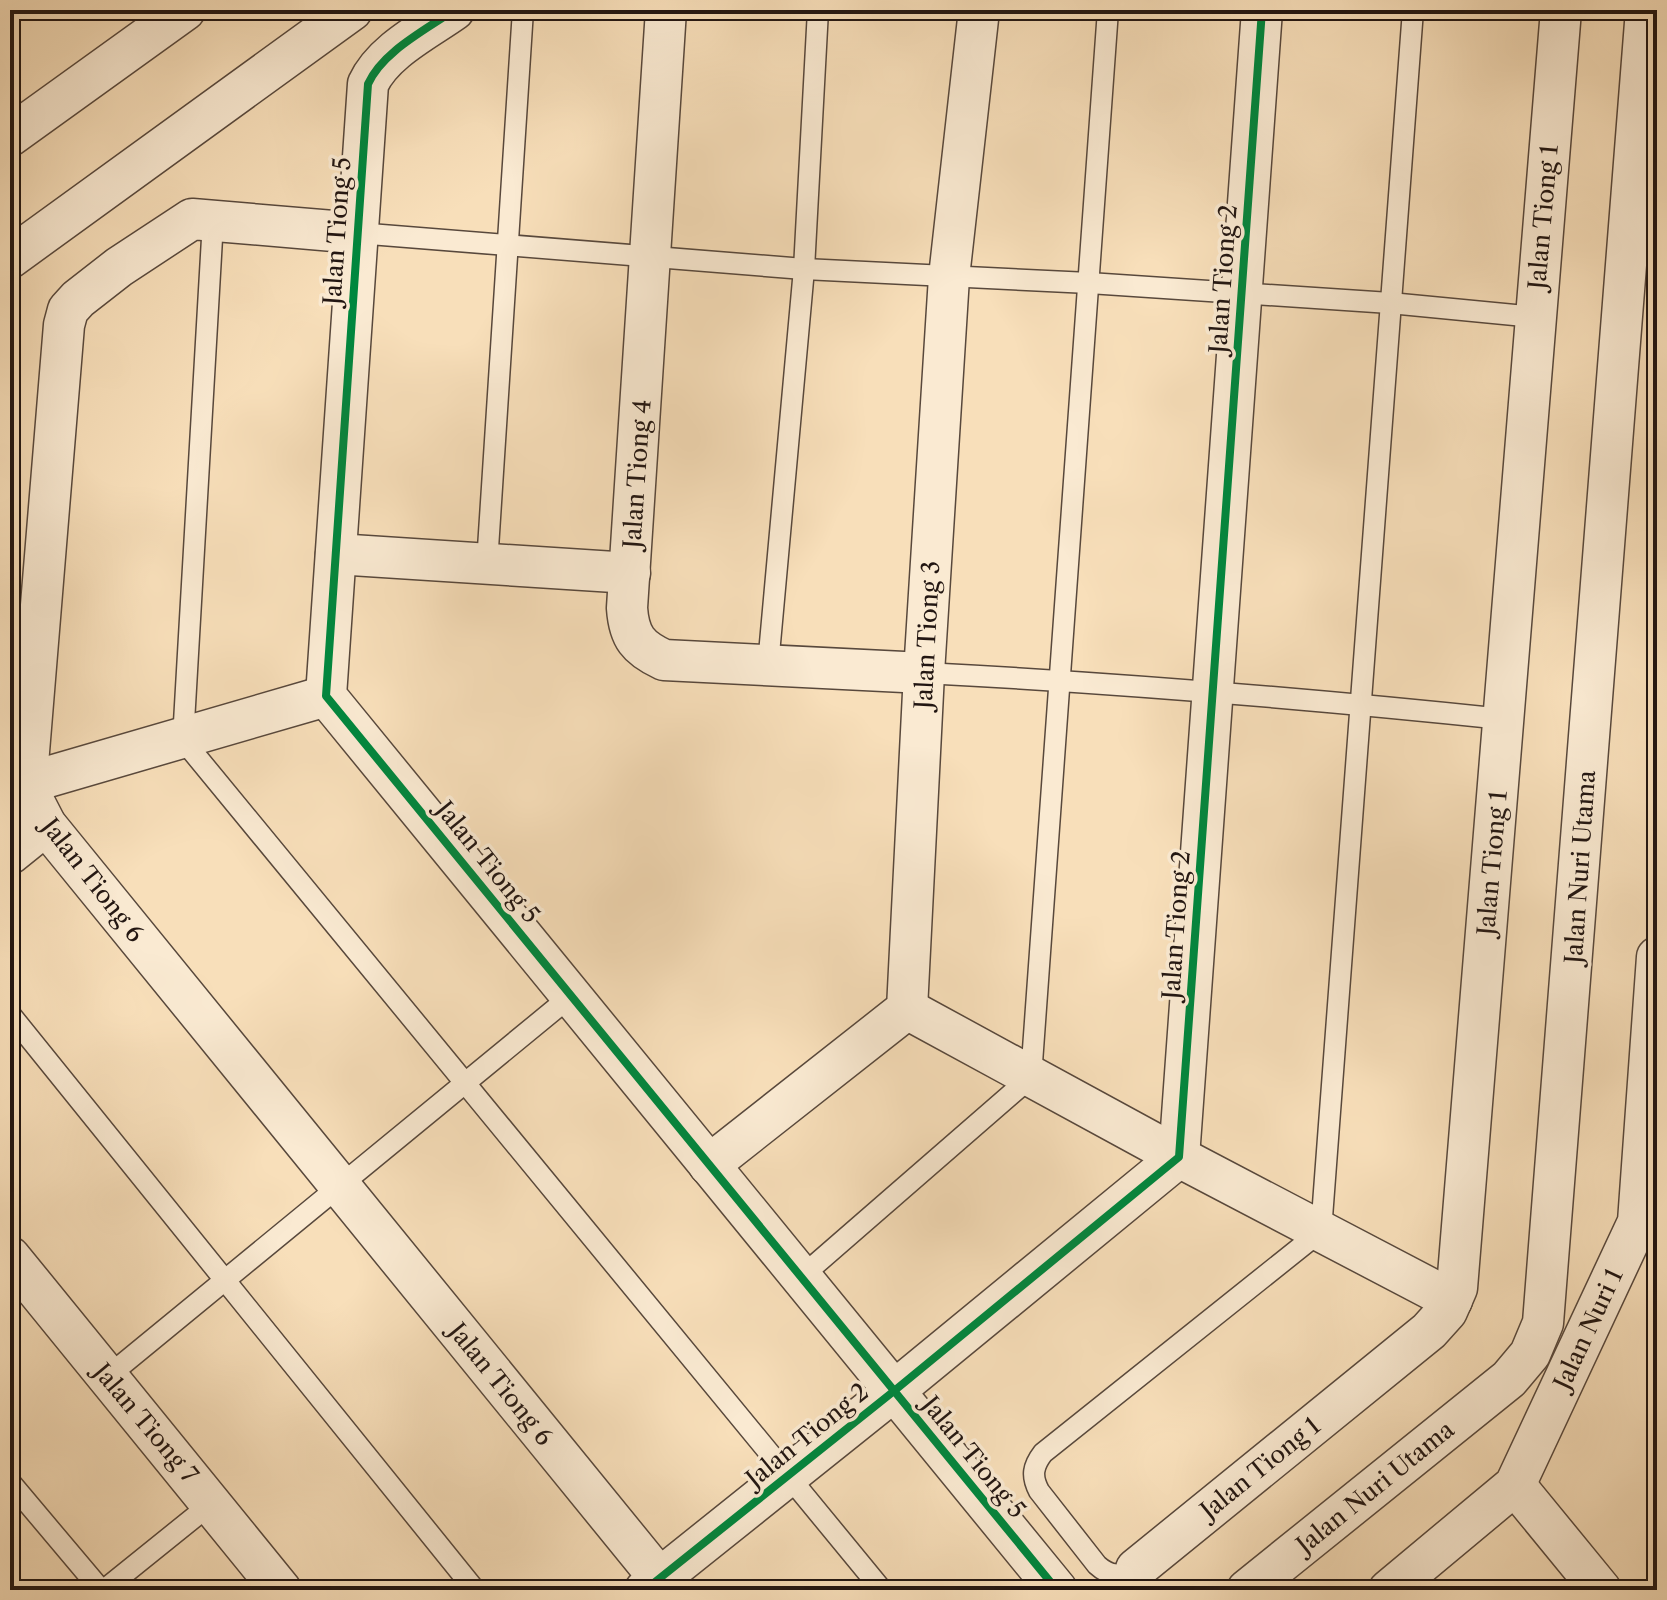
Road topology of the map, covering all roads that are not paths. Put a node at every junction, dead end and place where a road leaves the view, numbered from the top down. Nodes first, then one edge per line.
1 (185, 10) edge
2 (352, 10) edge
3 (523, 10) edge
4 (666, 10) edge
5 (818, 10) edge
6 (979, 10) edge
7 (1108, 10) edge
8 (1262, 10) edge
9 (1413, 10) edge
10 (1561, 10) edge
11 (1646, 10) edge
12 (439, 20) edge
13 (10, 136) edge
14 (213, 221) junction
15 (357, 233) junction
16 (509, 246) junction
17 (650, 257) junction
18 (10, 258) edge
19 (804, 269) junction
20 (949, 277) junction
21 (1089, 283) junction
22 (1242, 295) junction
23 (1641, 295) edge
24 (1390, 303) junction
25 (1535, 317) junction
26 (336, 554) junction
27 (487, 564) junction
28 (630, 573) junction
29 (768, 665) junction
30 (924, 673) junction
31 (1060, 680) junction
32 (1212, 694) junction
33 (326, 696) junction
34 (1359, 704) junction
35 (1503, 719) junction
36 (183, 740) junction
37 (27, 783) junction
38 (46, 825) junction
39 (10, 854) edge
40 (1657, 957) edge
41 (571, 996) junction
42 (907, 1009) junction
43 (10, 1014) edge
44 (1031, 1077) junction
45 (465, 1083) junction
46 (1179, 1157) junction
47 (709, 1165) junction
48 (340, 1186) junction
49 (1648, 1223) edge
50 (1321, 1231) junction
51 (10, 1257) edge
52 (801, 1277) junction
53 (225, 1280) junction
54 (1452, 1300) junction
55 (107, 1377) junction
56 (894, 1391) junction
57 (788, 1476) junction
58 (10, 1482) edge
59 (1515, 1485) junction
60 (212, 1503) junction
61 (1136, 1569) joint
62 (658, 1586) edge
63 (1403, 1586) edge
64 (103, 1590) edge
65 (281, 1590) edge
66 (475, 1590) edge
67 (882, 1590) edge
68 (1057, 1590) edge
69 (1247, 1590) edge
70 (1601, 1590) edge

1 - 13 street
2 - 18 street
3 - 16 lane
4 - 17 street, Jalan Tiong 4
5 - 19 lane
6 - 20 street, Jalan Tiong 3
7 - 21 lane
8 - 22 street, Jalan Tiong 2
9 - 24 lane
10 - 25 street, Jalan Tiong 1
11 - 23 street, Jalan Nuri Utama
12 - 15 street, Jalan Tiong 5
14 - 15 street, Jalan Tiong 6
14 - 36 lane
14 - 37 street, Jalan Tiong 6
15 - 16 lane
15 - 26 street, Jalan Tiong 5
16 - 17 lane
16 - 27 lane
17 - 19 lane
17 - 28 street, Jalan Tiong 4
19 - 20 lane
19 - 29 lane
20 - 21 lane
20 - 30 street, Jalan Tiong 3
21 - 22 lane
21 - 31 lane
22 - 24 lane
22 - 32 street, Jalan Tiong 2
23 - 69 street, Jalan Nuri Utama
24 - 25 lane
24 - 34 lane
25 - 35 street, Jalan Tiong 1
26 - 27 street
26 - 33 street, Jalan Tiong 5
27 - 28 street
28 - 29 street, Jalan Tiong 4
29 - 30 street, Jalan Tiong 4
30 - 31 lane
30 - 42 street, Jalan Tiong 3
31 - 32 lane
31 - 44 lane
32 - 34 lane
32 - 46 street, Jalan Tiong 2
33 - 36 street
33 - 41 street, Jalan Tiong 5
34 - 35 lane
34 - 50 lane
35 - 54 street, Jalan Tiong 1
36 - 37 street
36 - 45 lane
37 - 38 street, Jalan Tiong 6
38 - 39 street
38 - 48 street, Jalan Tiong 6
40 - 49 street, Jalan Nuri 1
41 - 45 lane
41 - 47 street, Jalan Tiong 5
42 - 44 street
42 - 47 street
43 - 53 lane
44 - 46 street
44 - 52 lane
45 - 48 lane
45 - 57 lane
46 - 50 street
46 - 56 street, Jalan Tiong 2
47 - 52 street, Jalan Tiong 5
48 - 53 lane
48 - 62 street, Jalan Tiong 6
49 - 59 street, Jalan Nuri 1
50 - 54 street
50 - 61 lane
51 - 55 street, Jalan Tiong 7
52 - 56 street, Jalan Tiong 5
53 - 55 lane
53 - 66 lane
54 - 61 street, Jalan Tiong 1
55 - 60 street, Jalan Tiong 7
56 - 57 street, Jalan Tiong 2
56 - 68 street, Jalan Tiong 5
57 - 62 street, Jalan Tiong 2
57 - 67 lane
58 - 64 lane
59 - 63 street, Jalan Nuri 1
59 - 70 street
60 - 64 lane
60 - 65 street, Jalan Tiong 7

